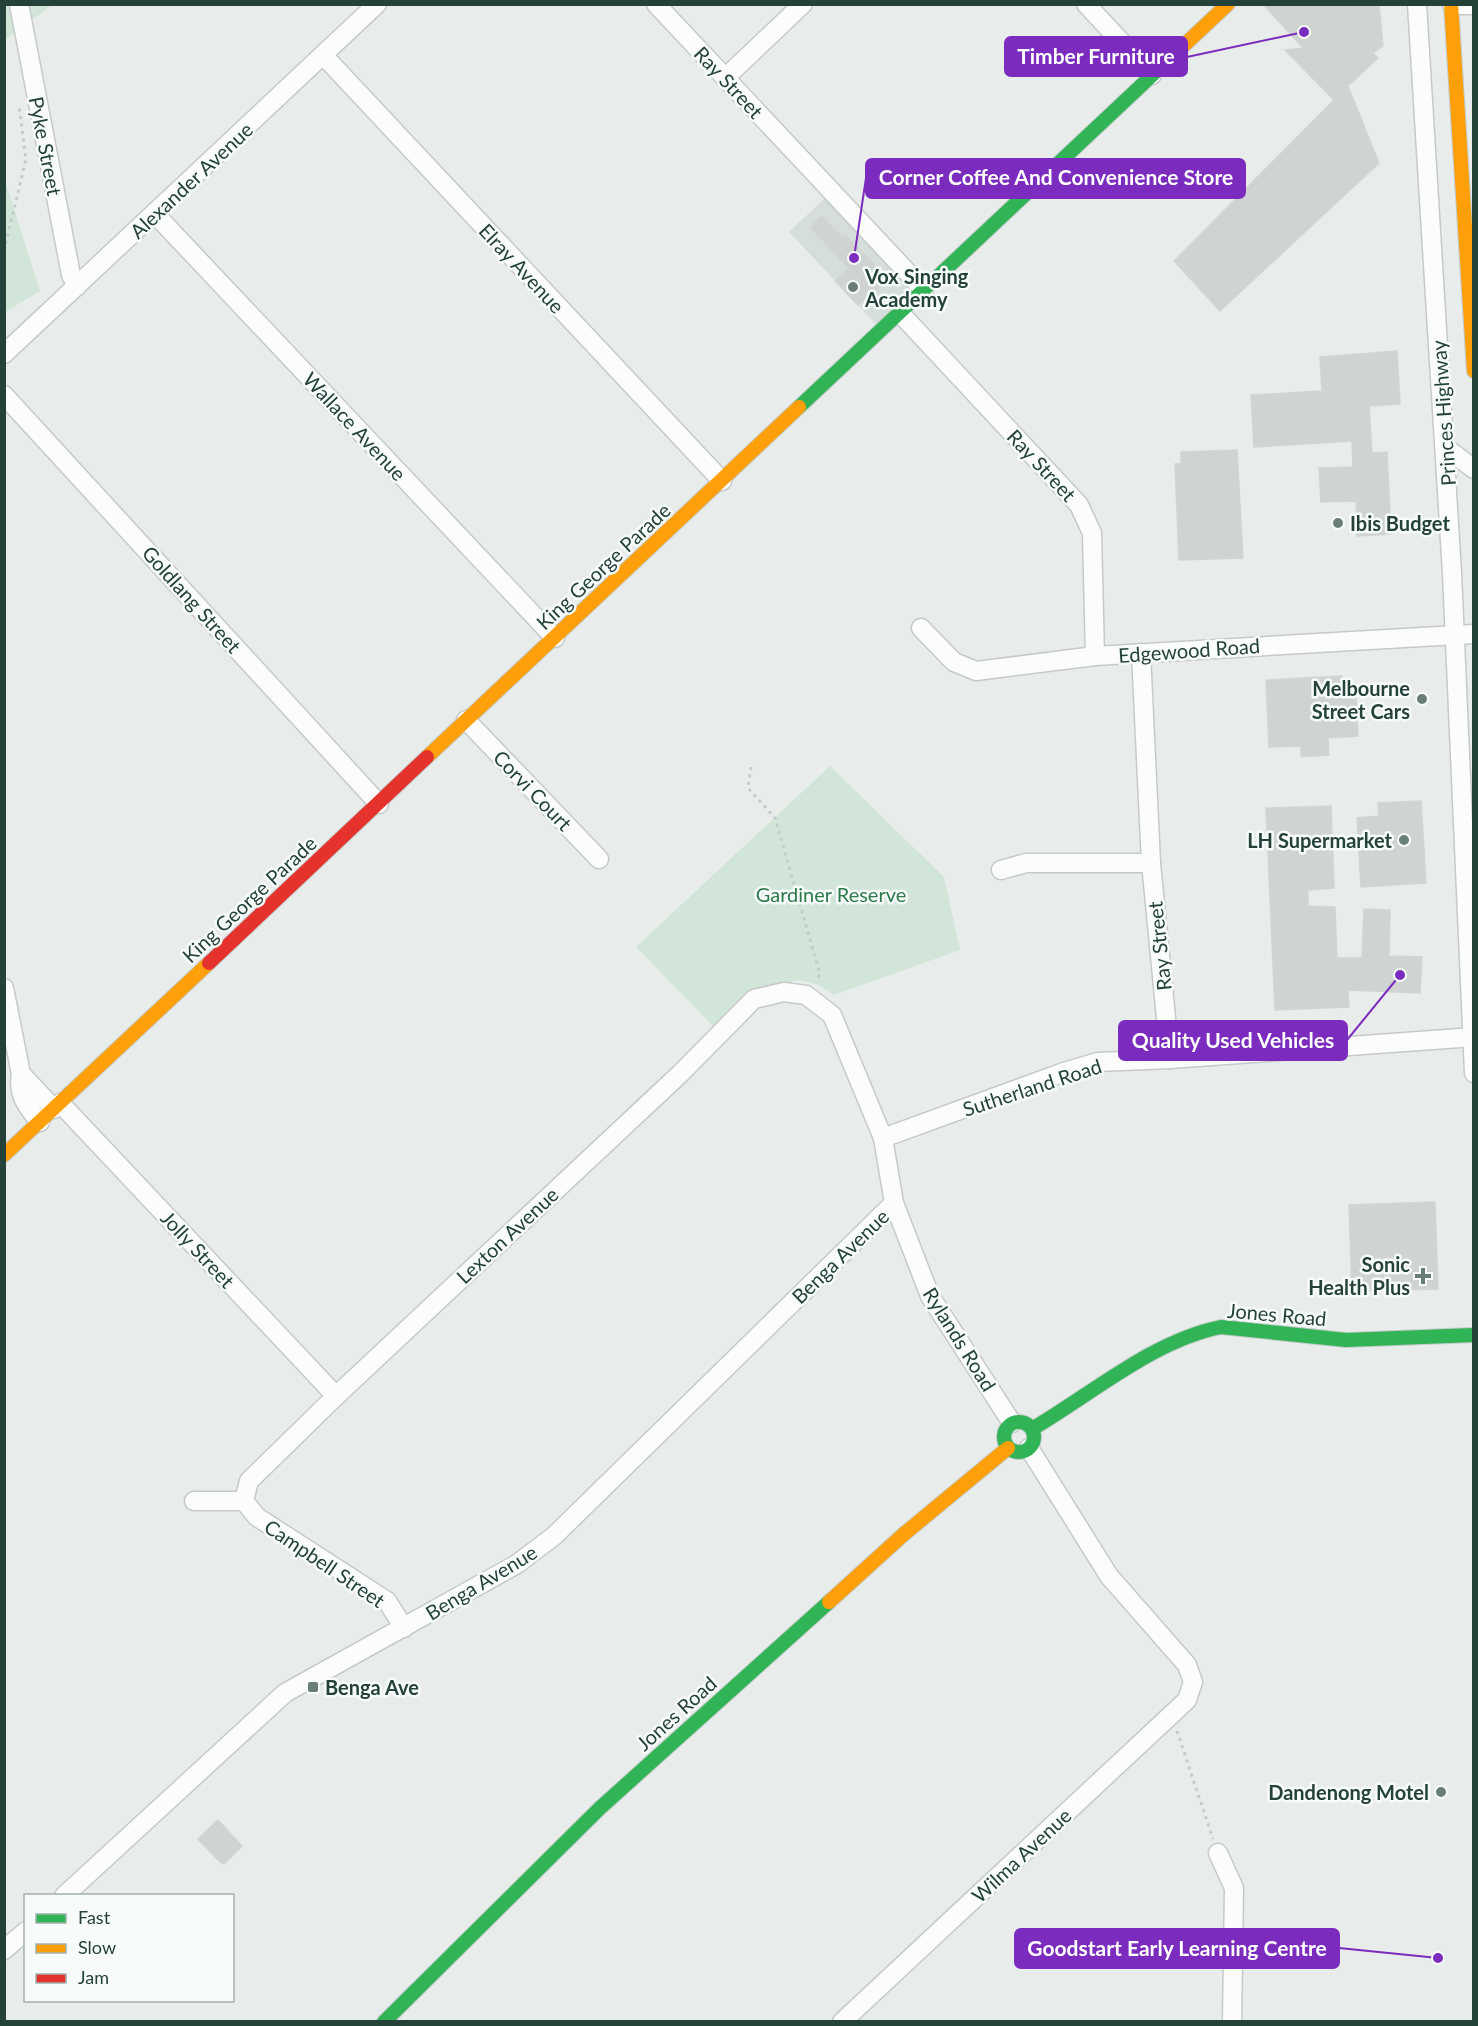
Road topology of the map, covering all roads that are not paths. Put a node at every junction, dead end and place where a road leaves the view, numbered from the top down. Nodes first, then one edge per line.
1 (20, 4) edge
2 (377, 4) edge
3 (656, 4) edge
4 (803, 4) edge
5 (1086, 4) edge
6 (1228, 4) edge
7 (1417, 4) edge
8 (1451, 5) edge
9 (1473, 5) edge
10 (323, 55) junction
11 (1152, 75) junction
12 (725, 78) junction
13 (155, 214) junction
14 (78, 286) junction
15 (924, 290) junction
16 (900, 313) junction
17 (4, 354) edge
18 (1473, 370) edge
19 (4, 394) edge
20 (1446, 448) junction
21 (1473, 469) edge
22 (722, 481) junction
23 (921, 628) dead end
24 (1454, 634) junction
25 (1473, 634) edge
26 (555, 638) junction
27 (1141, 653) junction
28 (1095, 656) junction
29 (466, 720) junction
30 (380, 804) junction
31 (599, 859) dead end
32 (1151, 863) junction
33 (1001, 870) dead end
34 (4, 988) edge
35 (832, 1015) joint
36 (1472, 1037) edge
37 (1170, 1059) junction
38 (1473, 1073) edge
39 (21, 1074) junction
40 (57, 1106) junction
41 (40, 1122) junction
42 (882, 1137) junction
43 (4, 1155) edge
44 (894, 1203) junction
45 (1473, 1335) edge
46 (336, 1396) junction
47 (1012, 1423) junction
48 (1032, 1430) junction
49 (1008, 1448) junction
50 (1029, 1448) junction
51 (194, 1500) dead end
52 (244, 1501) junction
53 (404, 1628) junction
54 (1218, 1853) road end
55 (66, 1894) edge
56 (24, 1933) edge
57 (4, 1950) edge
58 (384, 2022) edge
59 (842, 2022) edge
60 (1232, 2022) edge

1 - 14 street, Pyke Street
2 - 10 street, Alexander Avenue
3 - 12 street, Ray Street
4 - 12 street
5 - 11 street
6 - 11 main road, King George Parade
7 - 20 street, Princes Highway
8 - 9 street
8 - 18 main road, Princes Highway
10 - 13 street, Alexander Avenue
10 - 22 street, Elray Avenue
11 - 15 main road, King George Parade
12 - 15 street, Ray Street
13 - 14 street, Alexander Avenue
13 - 26 street, Wallace Avenue
14 - 17 street, Alexander Avenue
15 - 16 main road, King George Parade
16 - 22 main road, King George Parade
16 - 28 street, Ray Street
19 - 30 street, Goldlang Street
20 - 21 street
20 - 24 street, Princes Highway
22 - 26 main road, King George Parade
23 - 28 street, Edgewood Road
24 - 25 street, Edgewood Road
24 - 27 street, Edgewood Road
24 - 36 street, Princes Highway
26 - 29 main road, King George Parade
27 - 28 street, Edgewood Road
27 - 32 street, Ray Street
29 - 30 main road, King George Parade
29 - 31 street, Corvi Court
30 - 40 main road, King George Parade
32 - 33 street
32 - 37 street, Ray Street
34 - 39 street
35 - 42 street, Rylands Road
35 - 46 street, Lexton Avenue
36 - 37 street, Sutherland Road
36 - 38 street, Princes Highway
37 - 42 street, Sutherland Road
39 - 40 street, Jolly Street
39 - 41 street
40 - 41 main road, King George Parade
40 - 46 street, Jolly Street
41 - 43 main road, King George Parade
42 - 44 street, Rylands Road
44 - 47 street, Rylands Road
44 - 53 street, Benga Avenue
45 - 48 main road, Jones Road
46 - 52 street, Lexton Avenue
47 - 48 main road
47 - 49 main road
48 - 50 main road
49 - 50 main road
49 - 58 main road, Jones Road
50 - 59 street, Wilma Avenue
51 - 52 street
52 - 53 street, Campbell Street
53 - 55 street, Benga Avenue
54 - 60 street
56 - 57 street

